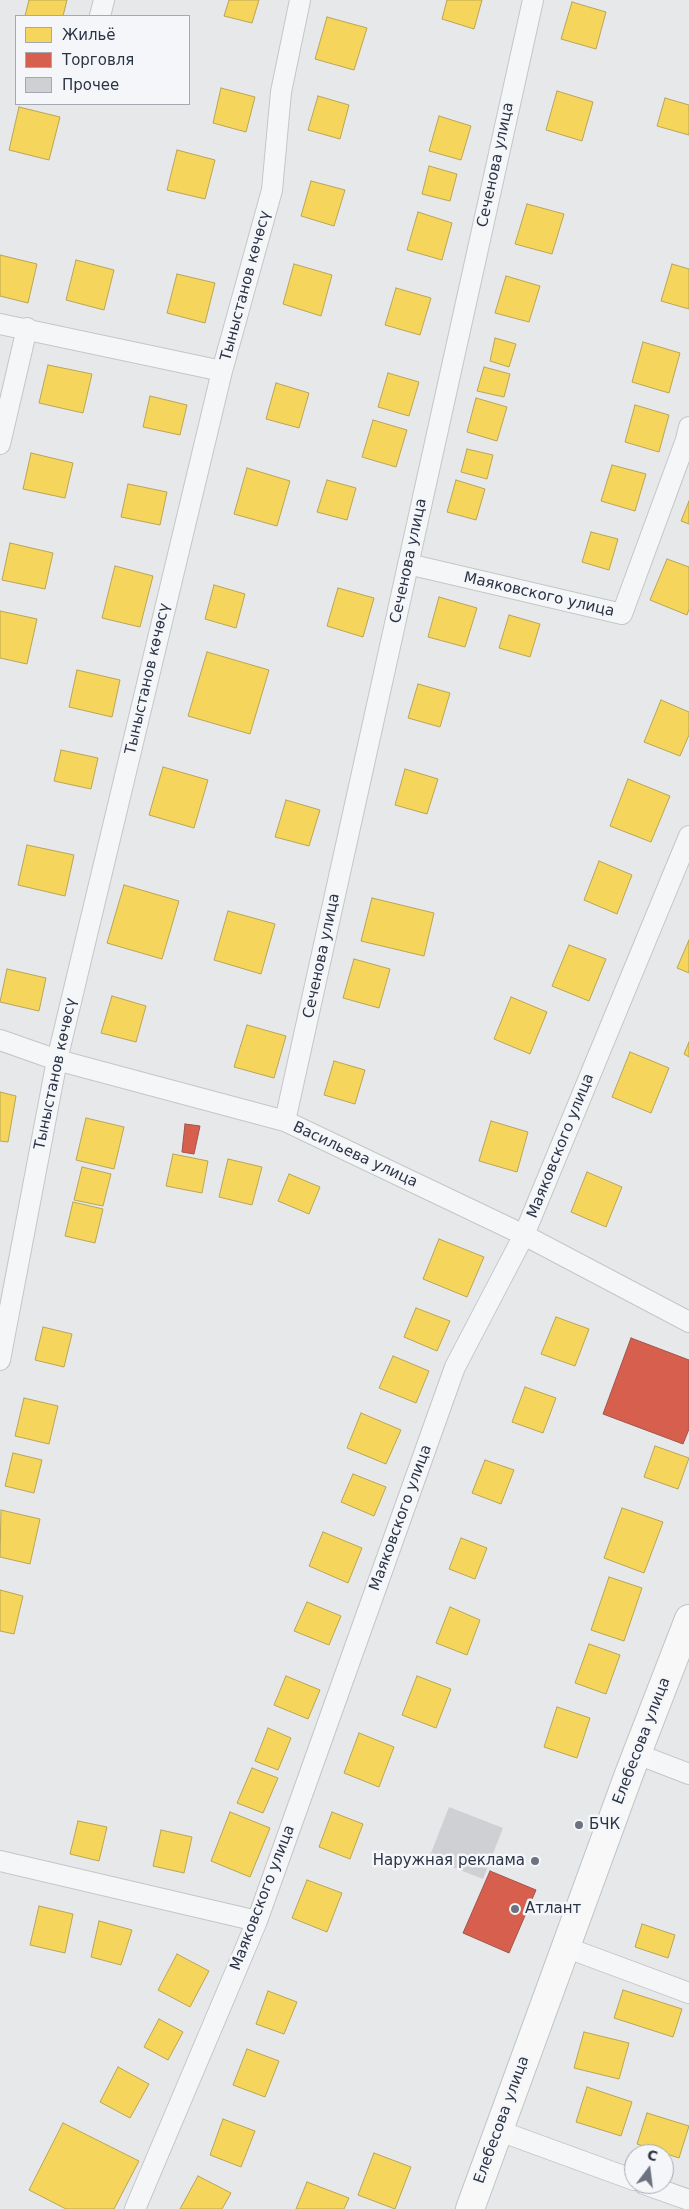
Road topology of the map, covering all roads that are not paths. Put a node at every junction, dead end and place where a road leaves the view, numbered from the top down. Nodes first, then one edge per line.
1 (104, 0) edge
2 (300, 0) edge
3 (532, 0) edge
4 (100, 15) edge
5 (0, 324) edge
6 (27, 328) junction
7 (222, 371) junction
8 (689, 427) edge
9 (0, 444) edge
10 (408, 564) junction
11 (689, 836) edge
12 (0, 1040) edge
13 (57, 1060) junction
14 (285, 1121) junction
15 (524, 1235) junction
16 (689, 1322) edge
17 (0, 1360) edge
18 (689, 1619) edge
19 (637, 1754) junction
20 (689, 1774) edge
21 (0, 1861) edge
22 (257, 1921) junction
23 (565, 1947) junction
24 (689, 1993) edge
25 (497, 2130) junction
26 (624, 2176) edge
27 (672, 2194) edge
28 (689, 2200) edge
29 (135, 2209) edge
30 (470, 2209) edge

1 - 4 street
2 - 7 street, Тыныстанов көчөсү
3 - 10 street, Сеченова улица
5 - 6 street
6 - 7 street
6 - 9 street
7 - 13 street, Тыныстанов көчөсү
8 - 10 street, Маяковского улица
10 - 14 street, Сеченова улица
11 - 15 street, Маяковского улица
12 - 13 street, Васильева улица
13 - 14 street, Васильева улица
13 - 17 street, Тыныстанов көчөсү
14 - 15 street, Васильева улица
15 - 16 street, Васильева улица
15 - 22 street, Маяковского улица
18 - 19 main road, Елебесова улица
19 - 20 street
19 - 23 main road, Елебесова улица
21 - 22 street
22 - 29 street, Маяковского улица
23 - 24 street
23 - 25 main road, Елебесова улица
25 - 26 street
25 - 30 main road, Елебесова улица
27 - 28 street

